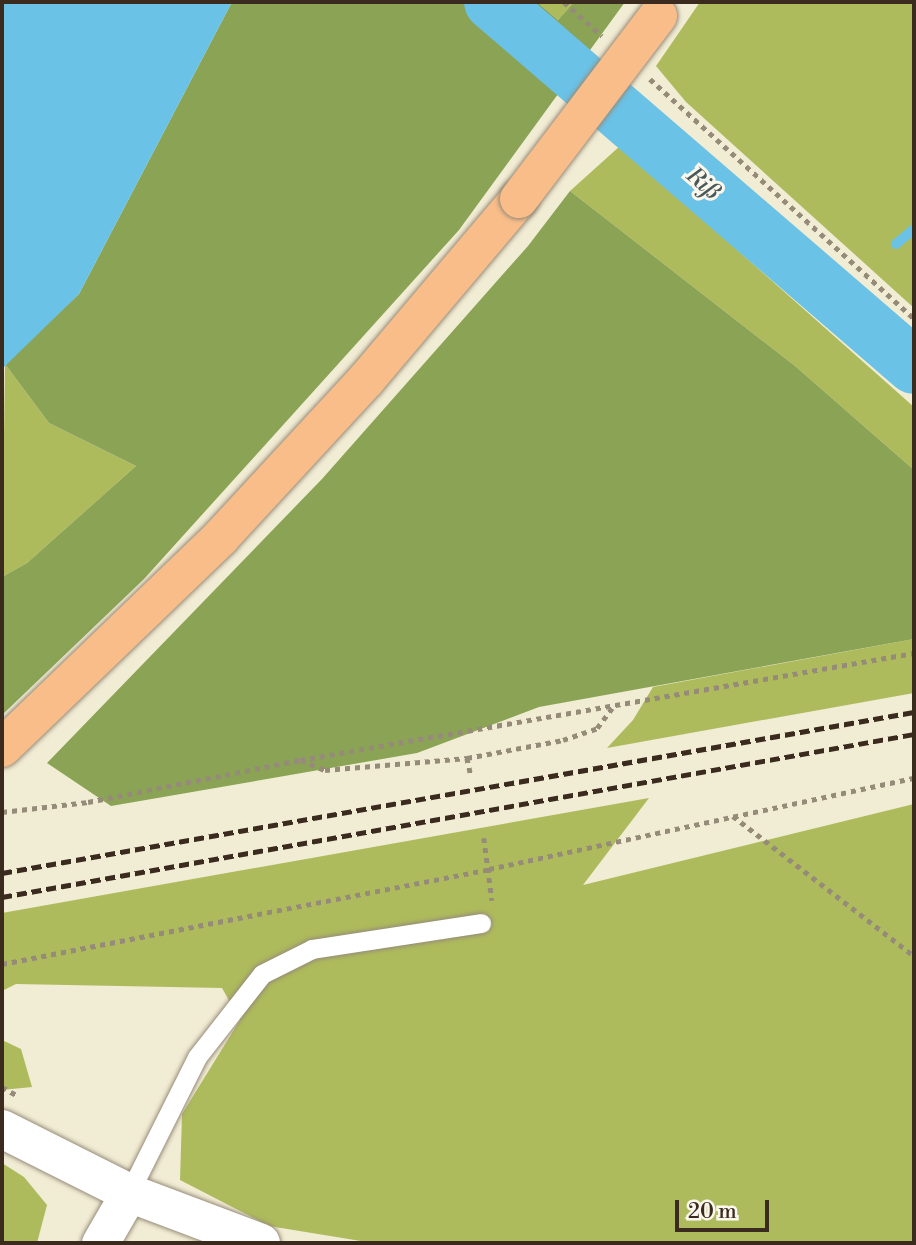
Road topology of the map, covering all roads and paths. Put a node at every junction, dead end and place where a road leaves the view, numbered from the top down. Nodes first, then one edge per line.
1 (564, 2) edge
2 (663, 9) edge
3 (613, 46) dead end
4 (643, 73) dead end
5 (914, 318) edge
6 (914, 653) edge
7 (613, 707) junction
8 (12, 739) edge
9 (467, 758) junction
10 (300, 760) junction
11 (471, 775) dead end
12 (914, 778) edge
13 (2, 812) edge
14 (733, 816) junction
15 (484, 838) dead end
16 (489, 869) junction
17 (481, 923) dead end
18 (914, 956) edge
19 (2, 964) edge
20 (2, 1129) edge
21 (129, 1193) junction
22 (100, 1243) edge
23 (261, 1243) edge

1 - 3 path
2 - 8 main road, bridge
4 - 5 path
6 - 7 path
7 - 9 path
7 - 10 path
9 - 10 path
9 - 11 path
10 - 13 path
12 - 14 path
14 - 16 path
14 - 18 path
15 - 16 path
16 - 19 path
17 - 21 lane
20 - 21 street
21 - 22 street
21 - 23 street

